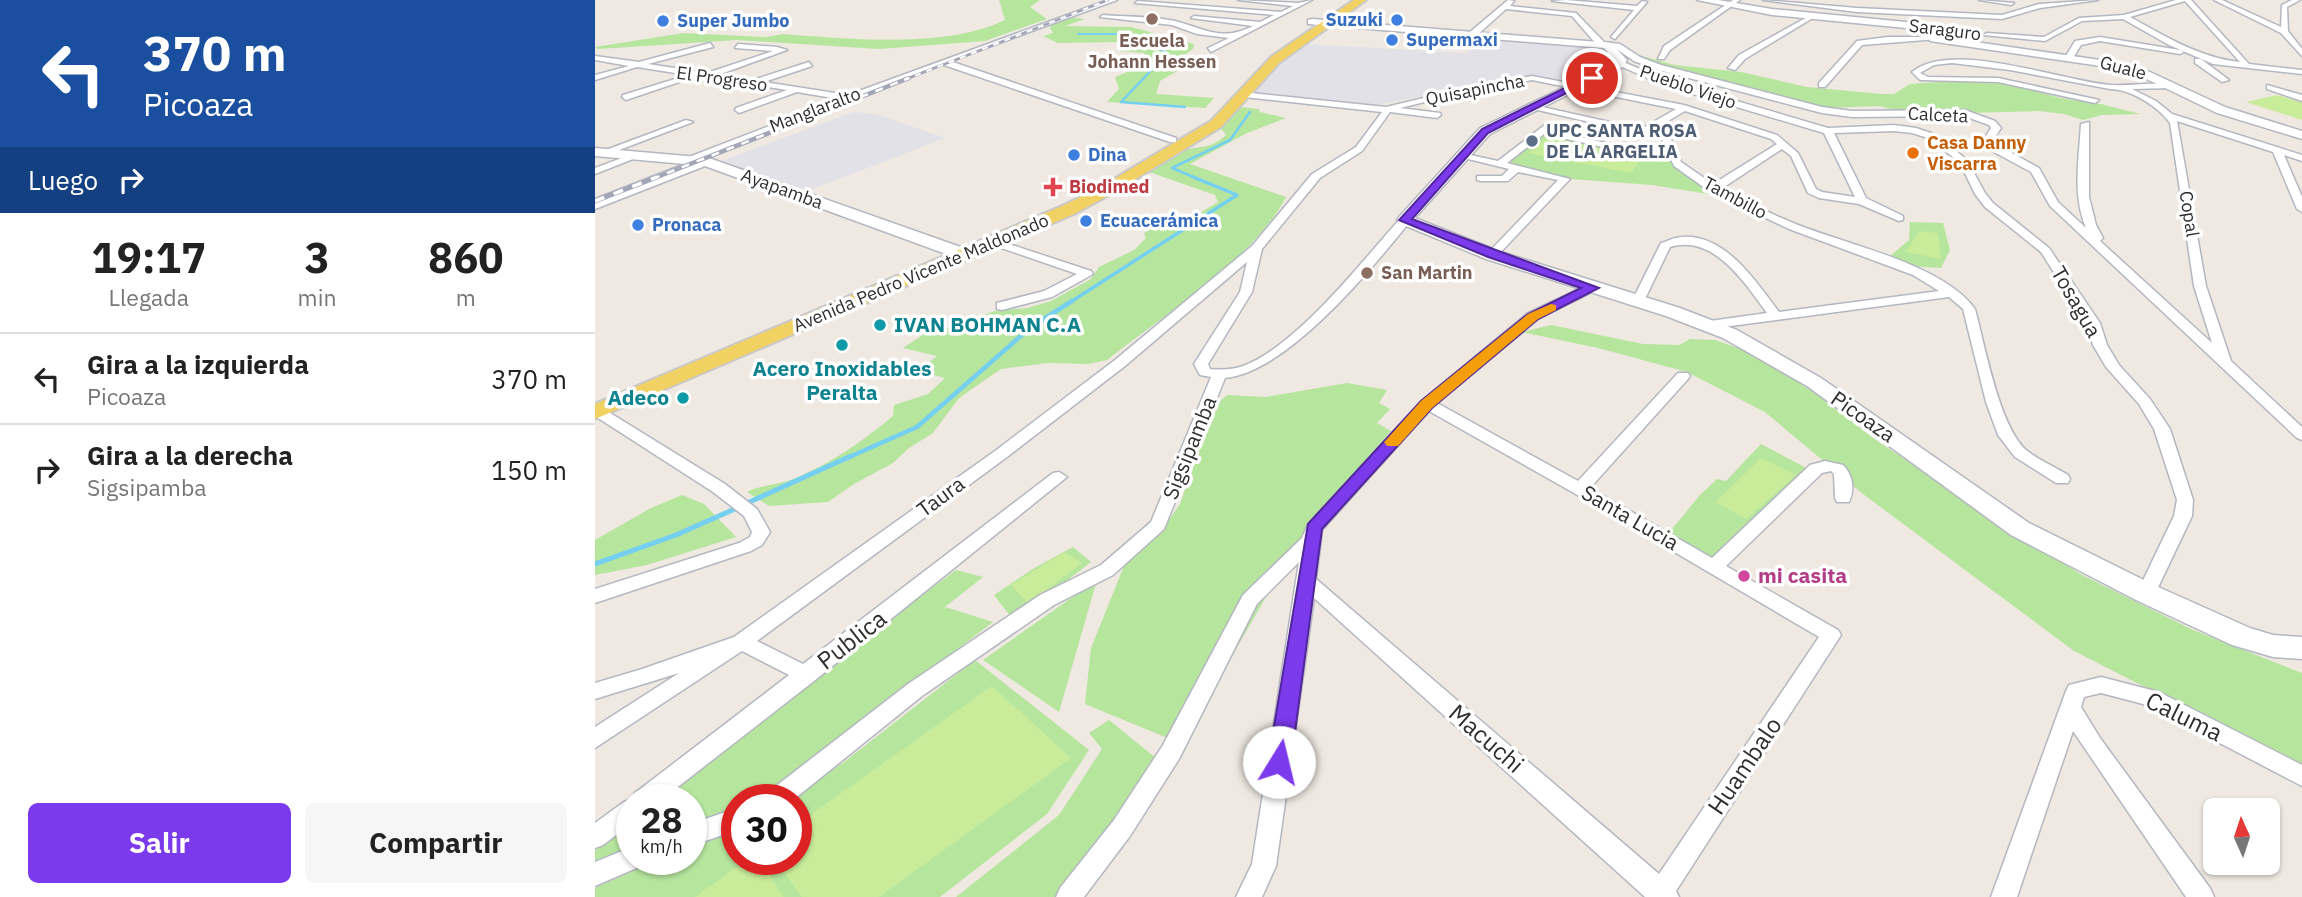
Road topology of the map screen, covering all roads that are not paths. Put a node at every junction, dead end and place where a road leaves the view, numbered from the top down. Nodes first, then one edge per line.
1 (1104, 0) edge
2 (1114, 0) edge
3 (1241, 0) edge
4 (1345, 0) edge
5 (1361, 0) edge
6 (1513, 0) edge
7 (1540, 0) edge
8 (1646, 0) edge
9 (1702, 0) edge
10 (1766, 0) edge
11 (1889, 0) edge
12 (1982, 0) edge
13 (2095, 0) edge
14 (2185, 0) edge
15 (2217, 0) edge
16 (2299, 0) edge
17 (1141, 1) edge
18 (1578, 1) edge
19 (2012, 1) edge
20 (2071, 1) edge
21 (1306, 2) edge
22 (1732, 3) edge
23 (1504, 6) junction
24 (2302, 7) edge
25 (1640, 8) junction
26 (1892, 12) junction
27 (1283, 14) junction
28 (1175, 16) dead end
29 (1813, 16) junction
30 (2002, 17) junction
31 (2124, 17) junction
32 (2112, 18) junction
33 (1313, 22) junction
34 (1328, 23) junction
35 (1263, 25) junction
36 (1037, 28) junction
37 (2284, 31) junction
38 (1473, 34) junction
39 (1987, 35) junction
40 (1236, 37) junction
41 (1615, 37) dead end
42 (1934, 40) junction
43 (1602, 44) junction
44 (710, 45) dead end
45 (738, 46) dead end
46 (783, 50) joint
47 (1211, 50) dead end
48 (2187, 52) junction
49 (2302, 54) edge
50 (2070, 56) junction
51 (1661, 57) dead end
52 (595, 58) edge
53 (940, 62) junction
54 (809, 64) dead end
55 (1621, 64) junction
56 (636, 66) junction
57 (2248, 67) junction
58 (1732, 68) dead end
59 (2302, 72) edge
60 (700, 75) junction
61 (595, 78) edge
62 (2225, 80) dead end
63 (754, 83) junction
64 (1822, 85) dead end
65 (1572, 86) junction
66 (2172, 86) junction
67 (2270, 87) dead end
68 (2124, 88) junction
69 (797, 90) junction
70 (1244, 94) junction
71 (626, 97) dead end
72 (849, 97) junction
73 (2302, 98) edge
74 (2095, 100) dead end
75 (1529, 107) junction
76 (1684, 108) junction
77 (1388, 109) junction
78 (739, 110) dead end
79 (1437, 115) dead end
80 (2170, 116) junction
81 (689, 122) dead end
82 (2087, 124) dead end
83 (1828, 131) junction
84 (1642, 132) junction
85 (2302, 135) edge
86 (1173, 139) junction
87 (1783, 144) junction
88 (2276, 148) junction
89 (599, 152) edge
90 (1639, 152) dead end
91 (638, 155) junction
92 (1461, 156) junction
93 (2302, 158) edge
94 (698, 160) junction
95 (1500, 164) junction
96 (1515, 168) junction
97 (595, 171) edge
98 (1481, 178) dead end
99 (1713, 189) junction
100 (595, 197) edge
101 (1866, 202) junction
102 (595, 204) edge
103 (2302, 209) edge
104 (1899, 218) dead end
105 (1405, 220) junction
106 (992, 242) junction
107 (1256, 248) junction
108 (954, 251) junction
109 (2106, 252) junction
110 (1492, 255) junction
111 (1592, 288) junction
112 (1953, 293) junction
113 (1638, 301) junction
114 (1002, 306) dead end
115 (1775, 314) junction
116 (1708, 325) junction
117 (2225, 364) junction
118 (1219, 375) junction
119 (1683, 376) dead end
120 (1427, 404) junction
121 (596, 406) edge
122 (2302, 435) edge
123 (1059, 477) dead end
124 (2062, 479) dead end
125 (1580, 489) junction
126 (1843, 498) dead end
127 (1310, 541) junction
128 (1714, 567) junction
129 (1307, 581) junction
130 (2145, 593) junction
131 (595, 596) edge
132 (1831, 635) joint
133 (741, 642) junction
134 (2302, 648) edge
135 (807, 675) junction
136 (595, 691) edge
137 (2069, 706) junction
138 (595, 739) edge
139 (2302, 776) edge
140 (664, 784) edge
141 (795, 784) edge
142 (616, 820) edge
143 (595, 836) edge
144 (616, 865) edge
145 (595, 874) edge
146 (1662, 895) edge
147 (1069, 897) edge
148 (1249, 897) edge
149 (2004, 897) edge
150 (2201, 897) edge

1 - 36 street, Manglaralto
2 - 36 street, Manglaralto
3 - 21 street
4 - 33 main road, Avenida Pedro Vicente Maldonado
5 - 34 main road, Avenida Pedro Vicente Maldonado
6 - 23 street
7 - 18 street
8 - 25 street
9 - 22 street, Saraguro
10 - 26 street
11 - 26 street
12 - 19 street
13 - 20 street
14 - 31 street, Saraguro
14 - 57 street
15 - 37 street
16 - 24 street
16 - 37 street
17 - 27 street
17 - 40 street
18 - 25 street
19 - 30 street
20 - 30 street
20 - 32 street
21 - 27 street
22 - 29 street, Saraguro
22 - 51 street
23 - 38 street
23 - 43 street, Calceta
25 - 41 street
26 - 30 street
27 - 35 street
28 - 35 street
29 - 39 street, Saraguro
29 - 58 street
31 - 32 street, Saraguro
31 - 48 street
32 - 39 street, Saraguro
33 - 34 street
33 - 86 main road, Avenida Pedro Vicente Maldonado
34 - 38 street
34 - 70 main road, Avenida Pedro Vicente Maldonado
35 - 40 street
36 - 53 street, Manglaralto
37 - 49 street
38 - 43 street
39 - 42 street
40 - 47 street
42 - 50 street, Guale
42 - 64 street
43 - 55 street, Pueblo Viejo
43 - 109 street, Calceta
44 - 56 street
45 - 46 street
46 - 60 street
48 - 50 street
48 - 57 street
48 - 62 street
50 - 66 street, Guale
52 - 56 street, El Progreso
53 - 72 street, Manglaralto
53 - 86 street
54 - 63 street
55 - 65 street, Sigsipamba
55 - 83 street, Pueblo Viejo
56 - 60 street, El Progreso
56 - 61 street
57 - 59 street
60 - 63 street, El Progreso
60 - 71 street
63 - 69 street, El Progreso
65 - 75 street, Sigsipamba
65 - 76 street, Quisapincha
65 - 77 street, Quisapincha
66 - 68 street
66 - 85 street, Guale
67 - 73 street
68 - 74 street
68 - 80 street
69 - 72 street, El Progreso
69 - 78 street
70 - 77 street
70 - 106 main road, Avenida Pedro Vicente Maldonado
72 - 94 street, Manglaralto
75 - 84 street, Tambillo
75 - 92 street, Sigsipamba
76 - 84 street
76 - 87 street, Quisapincha
77 - 79 street
77 - 107 street
80 - 88 street
80 - 117 street, Copal
81 - 89 street
82 - 109 street
83 - 101 street
83 - 130 street, Tosagua
84 - 99 street, Tambillo
86 - 108 main road, Avenida Pedro Vicente Maldonado
87 - 99 street
87 - 101 street, Quisapincha
88 - 93 street
88 - 103 street
89 - 91 street, Ayapamba
90 - 95 street
91 - 94 street, Ayapamba
91 - 97 street
92 - 95 street
92 - 105 street, Sigsipamba
94 - 100 street, Manglaralto
94 - 102 street, Manglaralto
94 - 108 street, Ayapamba
95 - 96 street
96 - 98 street
96 - 110 street
99 - 112 street, Tambillo
101 - 104 street
105 - 110 street, Picoaza
105 - 118 street, Sigsipamba
106 - 108 main road, Avenida Pedro Vicente Maldonado
106 - 114 street
107 - 118 street
107 - 133 street, Taura
108 - 121 main road, Avenida Pedro Vicente Maldonado
109 - 117 street, Calceta
110 - 111 street, Picoaza
111 - 113 street, Picoaza
111 - 120 street
112 - 115 street
112 - 124 street
113 - 115 street
113 - 116 street, Picoaza
115 - 116 street
116 - 130 street, Picoaza
117 - 122 street, Calceta
118 - 141 street, Sigsipamba
119 - 125 street
120 - 125 street, Santa Lucia
120 - 127 street
121 - 131 street
123 - 135 street, Publica
125 - 128 street, Santa Lucia
126 - 128 street
127 - 129 street
127 - 147 street
128 - 132 street, Santa Lucia
129 - 146 street, Macuchi
129 - 148 street
130 - 134 street, Picoaza
132 - 146 street, Huambalo
133 - 135 street
133 - 136 street, Taura
133 - 138 street
135 - 140 street, Publica
137 - 139 street, Caluma
137 - 149 street
137 - 150 street
142 - 143 street
144 - 145 street

